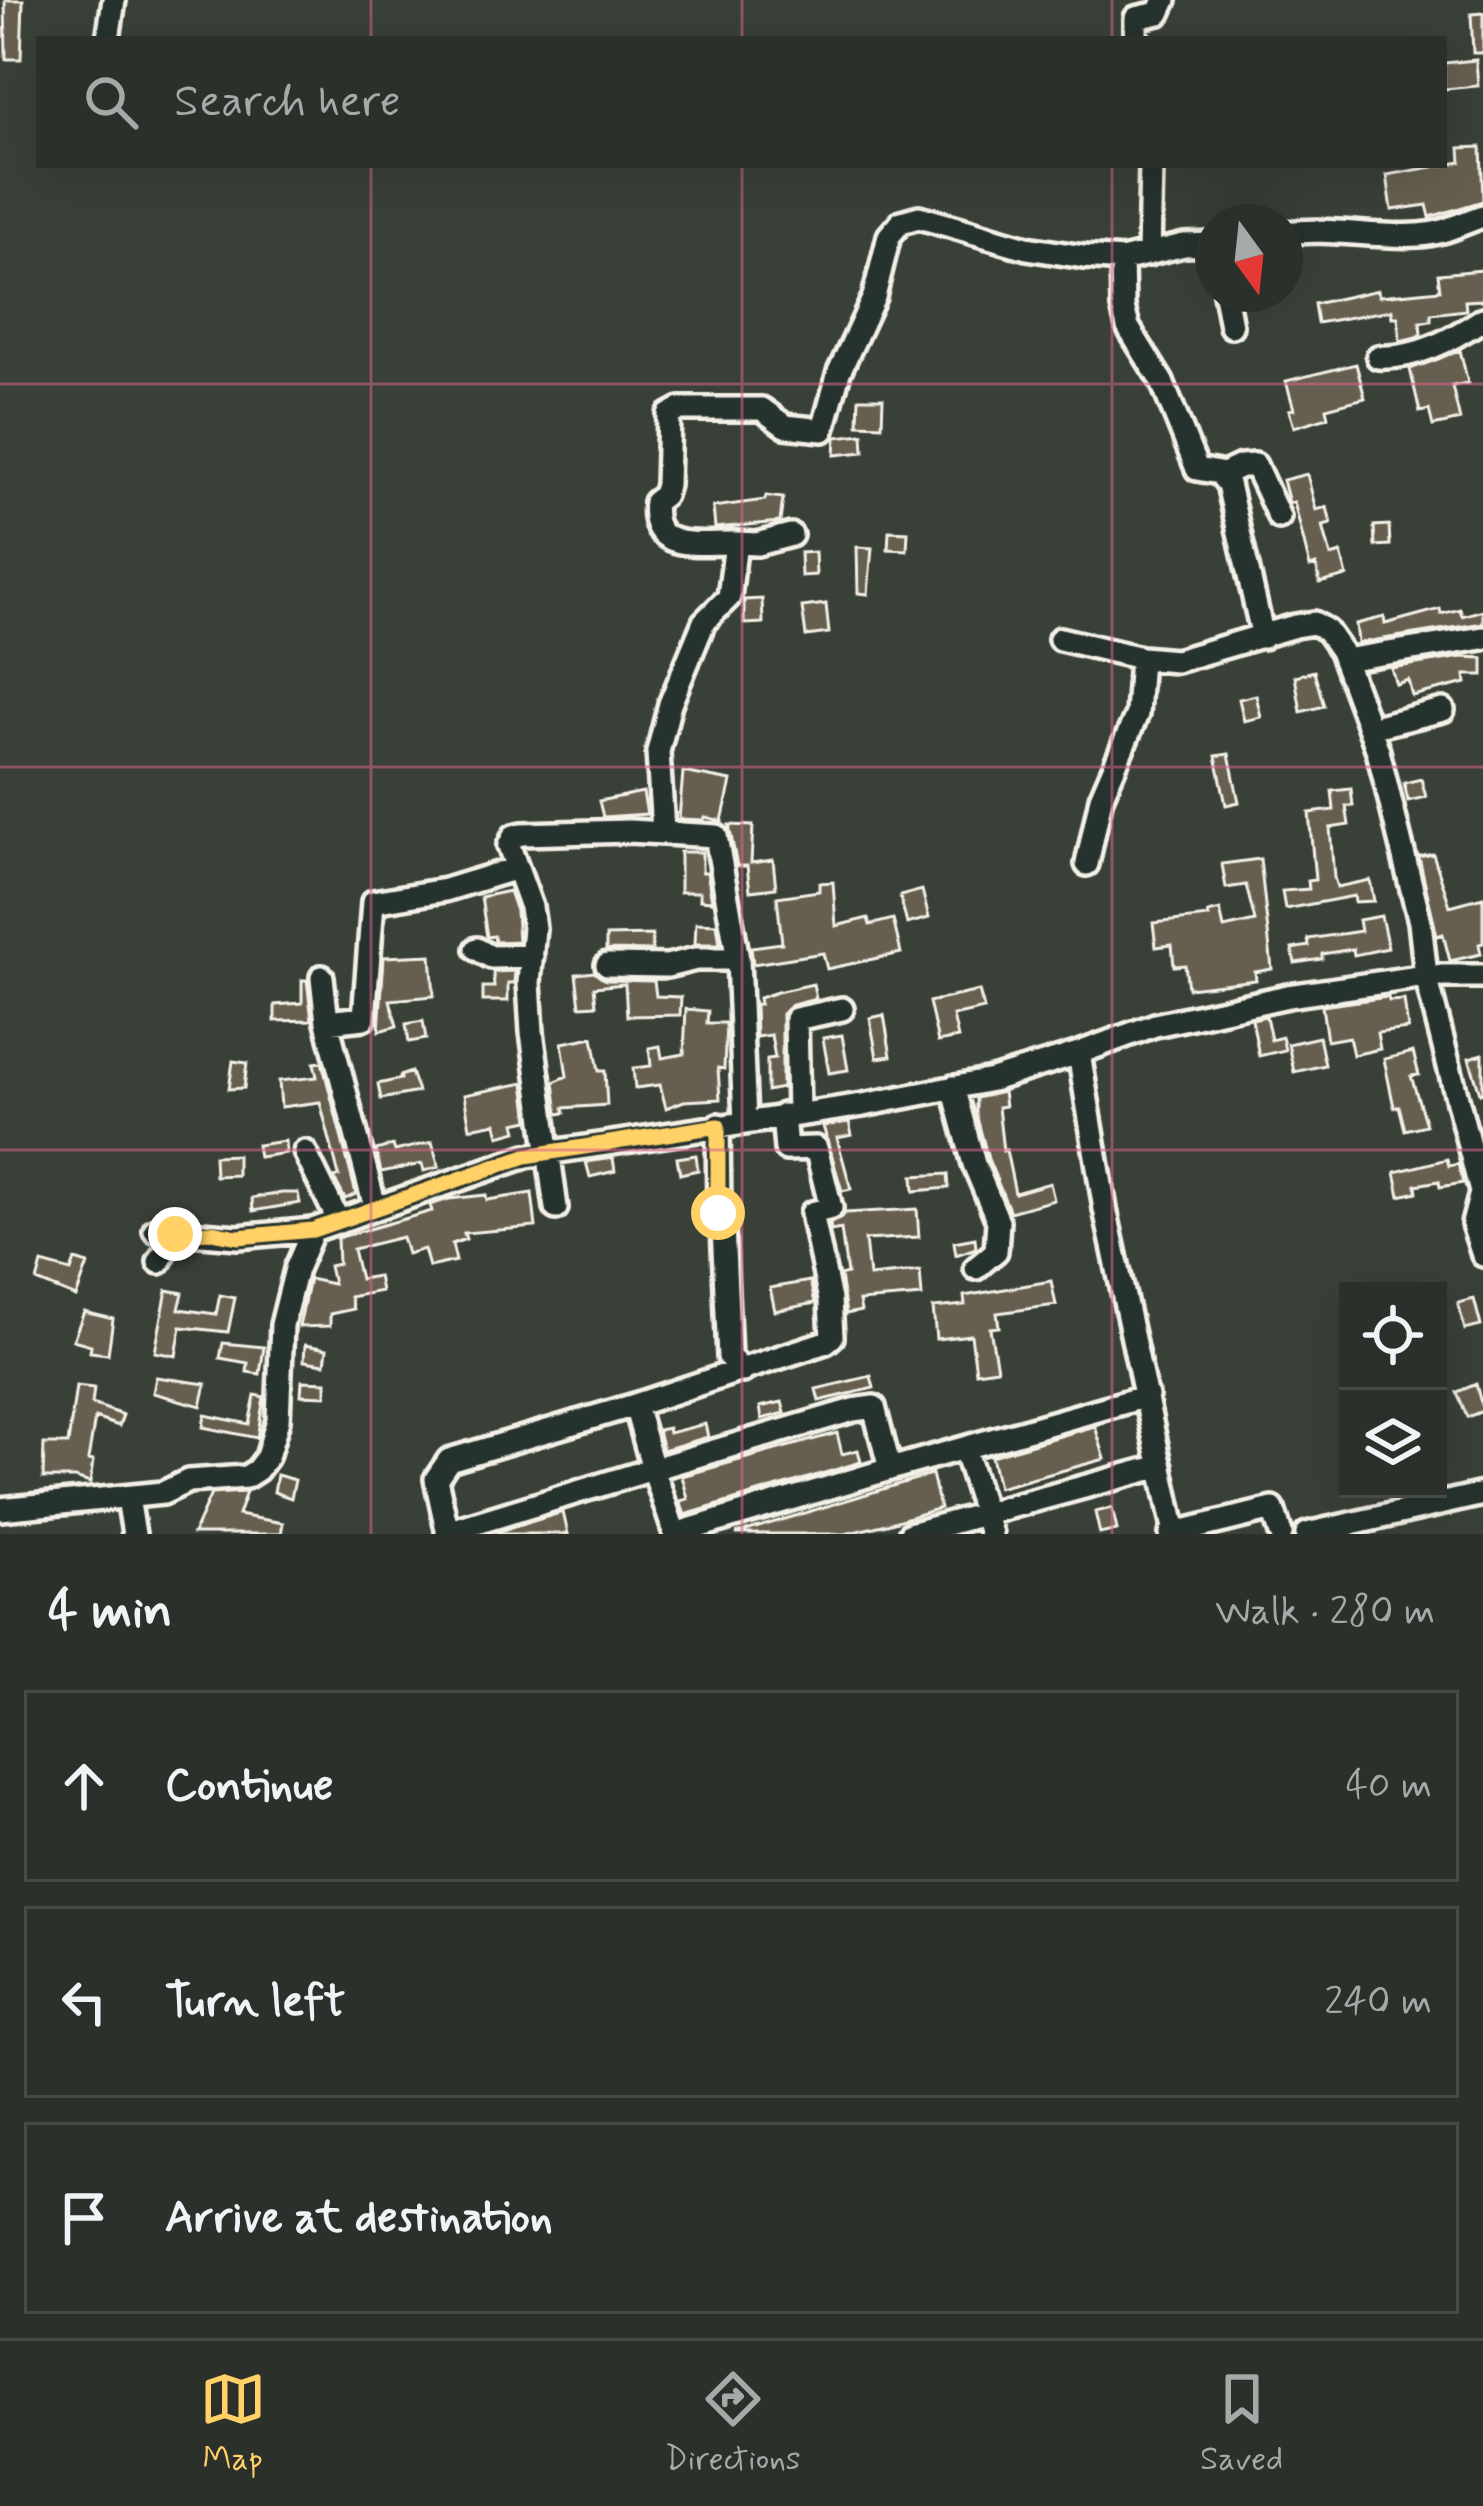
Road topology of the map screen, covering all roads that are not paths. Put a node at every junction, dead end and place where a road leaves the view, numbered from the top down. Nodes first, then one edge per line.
1 (114, 0) edge
2 (1165, 0) edge
3 (108, 36) edge
4 (1136, 36) edge
5 (1151, 168) edge
6 (1483, 215) edge
7 (1303, 232) edge
8 (1195, 245) edge
9 (1148, 254) junction
10 (1122, 260) junction
11 (1229, 312) edge
12 (1483, 320) edge
13 (1231, 326) dead end
14 (1378, 357) dead end
15 (1222, 476) junction
16 (1279, 517) dead end
17 (791, 536) dead end
18 (736, 543) junction
19 (1263, 637) junction
20 (1483, 638) edge
21 (1060, 639) dead end
22 (1141, 658) junction
23 (1344, 660) junction
24 (1443, 710) dead end
25 (1370, 728) junction
26 (662, 831) junction
27 (1087, 864) dead end
28 (517, 868) junction
29 (477, 950) dead end
30 (532, 956) junction
31 (738, 959) junction
32 (607, 965) dead end
33 (1426, 976) junction
34 (1483, 976) edge
35 (322, 977) dead end
36 (842, 1010) dead end
37 (327, 1022) junction
38 (1079, 1053) junction
39 (953, 1087) junction
40 (790, 1114) junction
41 (745, 1121) junction
42 (718, 1126) junction
43 (1475, 1143) edge
44 (305, 1152) dead end
45 (548, 1152) junction
46 (1481, 1199) edge
47 (375, 1207) junction
48 (556, 1208) dead end
49 (339, 1222) junction
50 (313, 1230) junction
51 (1483, 1255) edge
52 (159, 1262) dead end
53 (976, 1268) dead end
54 (743, 1371) junction
55 (1147, 1396) junction
56 (634, 1405) junction
57 (964, 1448) junction
58 (1161, 1466) junction
59 (890, 1468) junction
60 (653, 1469) junction
61 (1483, 1494) edge
62 (128, 1498) junction
63 (0, 1509) edge
64 (987, 1523) edge
65 (447, 1533) edge
66 (1173, 1533) edge
67 (134, 1534) edge
68 (675, 1534) edge
69 (910, 1534) edge
70 (1281, 1534) edge
71 (1307, 1534) edge

1 - 3 street
2 - 4 street
5 - 9 street
6 - 7 street
8 - 9 street
9 - 10 street
10 - 15 street
10 - 18 street
11 - 13 street
12 - 14 street
15 - 16 street
15 - 19 street
17 - 18 street
18 - 26 street
19 - 22 street
19 - 23 street
20 - 23 street
21 - 22 street
22 - 27 street
23 - 25 street
24 - 25 street
25 - 33 street
26 - 28 street
26 - 31 street
28 - 30 street
28 - 37 street
29 - 30 street
30 - 45 street
31 - 32 street
31 - 41 street
33 - 34 street
33 - 38 street
33 - 43 street
35 - 37 street
36 - 40 street
37 - 47 street
38 - 39 street
38 - 55 street
39 - 40 street
39 - 53 street
40 - 41 street
40 - 54 street
41 - 42 street
42 - 45 street
42 - 54 street
43 - 46 street
44 - 49 street
45 - 47 street
45 - 48 street
46 - 51 street
47 - 49 street
49 - 50 street
50 - 52 street
50 - 62 street
54 - 56 street
55 - 57 street
55 - 58 street
56 - 60 street
56 - 65 street
57 - 59 street
57 - 64 street
58 - 64 street
58 - 66 street
59 - 60 street
59 - 68 street
60 - 65 street
60 - 68 street
61 - 71 street
62 - 63 street
62 - 67 street
64 - 69 street
66 - 70 street

